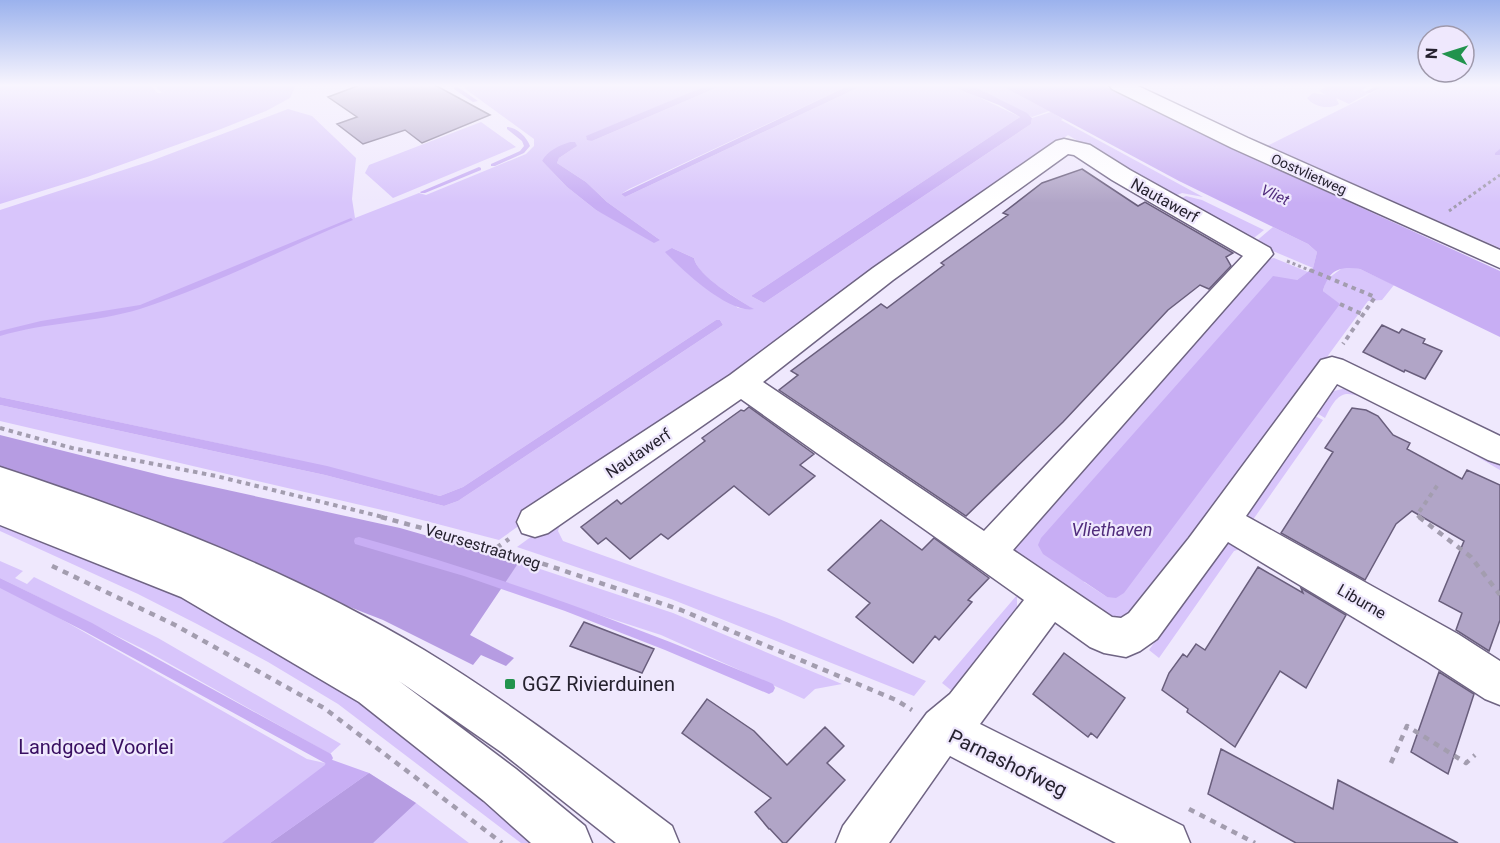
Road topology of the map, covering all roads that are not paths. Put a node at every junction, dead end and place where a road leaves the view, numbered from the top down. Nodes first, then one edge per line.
1 (1204, 124) edge
2 (1500, 260) edge
3 (741, 383) junction
4 (1500, 451) edge
5 (0, 481) edge
6 (0, 510) edge
7 (1223, 521) junction
8 (535, 522) dead end
9 (986, 554) junction
10 (1050, 597) junction
11 (1500, 685) edge
12 (943, 729) junction
13 (568, 843) edge
14 (655, 843) edge
15 (860, 843) edge
16 (1166, 843) edge

1 - 2 street, Oostvlietweg
3 - 8 street, Nautawerf
3 - 9 street
3 - 9 street, Nautawerf
4 - 7 street
5 - 14 street
6 - 13 street
7 - 10 street
7 - 11 street, Liburne
9 - 10 street
10 - 12 street
12 - 15 street, Parnashofweg
12 - 16 street, Parnashofweg

